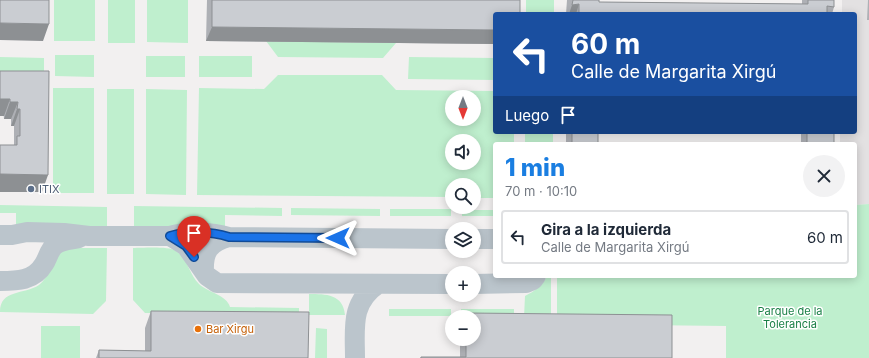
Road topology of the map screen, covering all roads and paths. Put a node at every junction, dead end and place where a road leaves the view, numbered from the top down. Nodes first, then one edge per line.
1 (6, 235) edge
2 (89, 236) junction
3 (170, 236) junction
4 (229, 237) junction
5 (445, 239) edge
6 (481, 239) edge
7 (493, 239) edge
8 (37, 272) junction
9 (204, 272) junction
10 (534, 278) edge
11 (324, 283) junction
12 (378, 284) junction
13 (445, 284) edge
14 (481, 284) edge
15 (4, 285) edge
16 (355, 317) junction
17 (355, 358) edge

1 - 2 street
1 - 8 street
2 - 3 street
2 - 8 street
3 - 4 street
3 - 9 street
4 - 5 street
4 - 9 street
6 - 7 street
8 - 15 street
9 - 11 street
10 - 14 street
11 - 12 street
11 - 16 street
12 - 13 street
12 - 16 street
16 - 17 street

